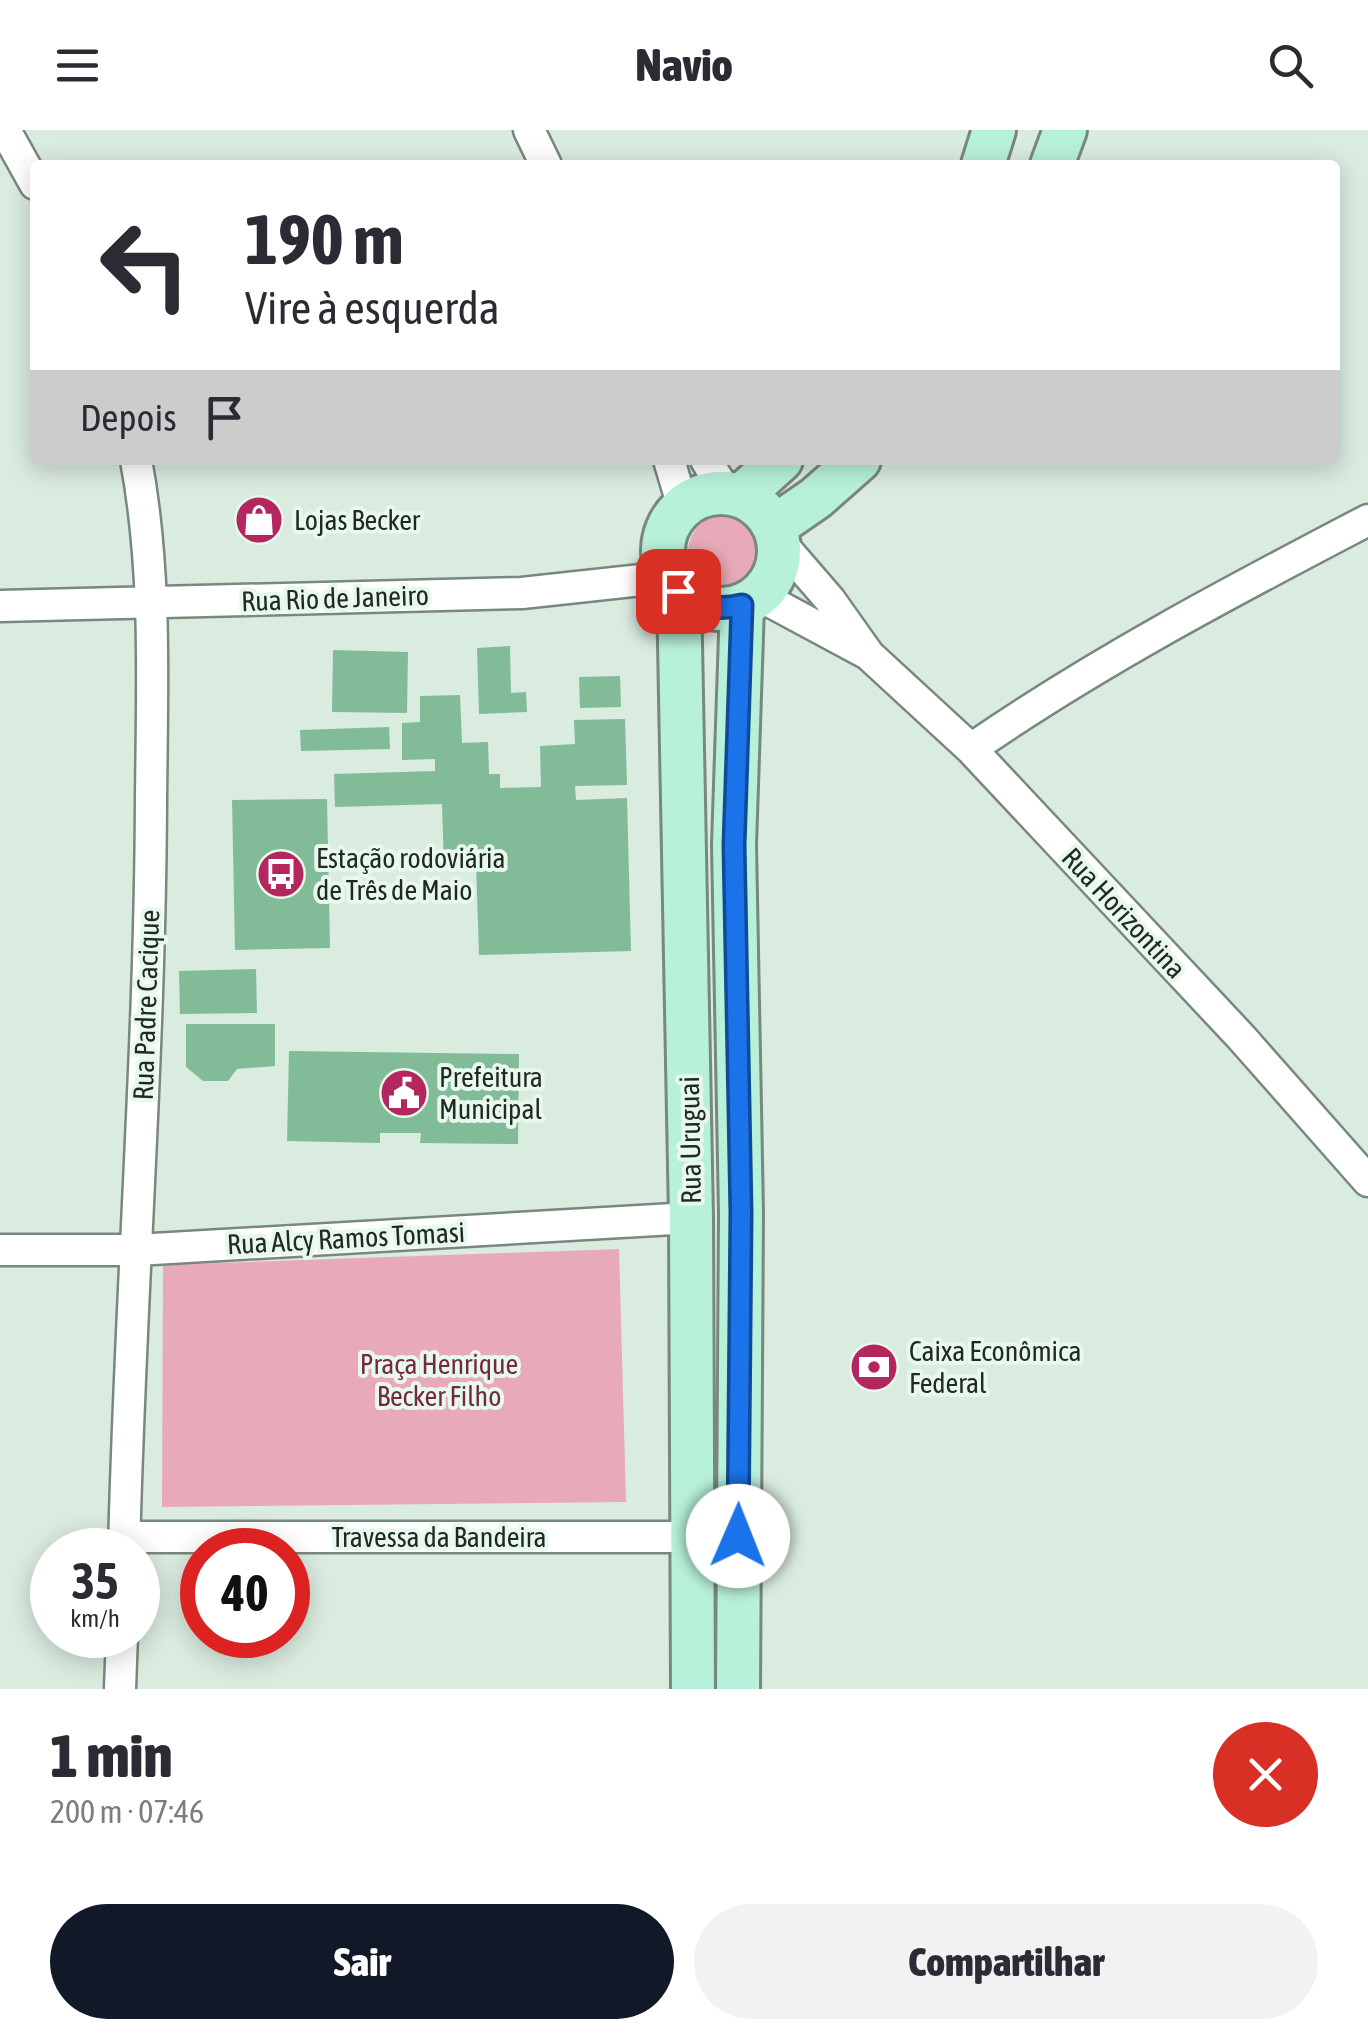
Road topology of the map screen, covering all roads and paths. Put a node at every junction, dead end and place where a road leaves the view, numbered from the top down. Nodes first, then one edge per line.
1 (5, 130) edge
2 (529, 130) edge
3 (994, 130) edge
4 (1065, 130) edge
5 (544, 160) edge
6 (985, 160) edge
7 (1054, 160) edge
8 (30, 175) edge
9 (137, 465) edge
10 (670, 465) edge
11 (769, 465) edge
12 (853, 465) edge
13 (725, 483) edge
14 (683, 507) junction
15 (1368, 520) edge
16 (776, 534) junction
17 (674, 584) junction
18 (750, 600) junction
19 (152, 603) junction
20 (0, 606) edge
21 (869, 654) junction
22 (970, 750) junction
23 (1368, 1181) edge
24 (691, 1218) junction
25 (0, 1250) edge
26 (136, 1250) junction
27 (125, 1528) edge
28 (693, 1537) junction
29 (160, 1543) edge
30 (121, 1658) edge
31 (120, 1689) edge
32 (693, 1689) edge
33 (738, 1689) edge

1 - 8 street
2 - 5 street
3 - 6 street
4 - 7 street
9 - 19 street, Rua Padre Cacique
10 - 14 street
11 - 13 street
12 - 16 street
13 - 14 street
13 - 16 street
14 - 17 street
15 - 22 street
16 - 18 street
16 - 21 street, Rua Horizontina
17 - 18 street
17 - 19 street, Rua Rio de Janeiro
17 - 24 street, Rua Uruguai
18 - 21 street, Rua Horizontina
18 - 33 street, Rua Uruguai
19 - 20 street, Rua Rio de Janeiro
19 - 26 street, Rua Padre Cacique
21 - 22 street, Rua Horizontina
22 - 23 street, Rua Horizontina
24 - 26 street, Rua Alcy Ramos Tomasi
24 - 28 street, Rua Uruguai
25 - 26 street, Rua Alcy Ramos Tomasi
26 - 27 street, Rua Padre Cacique
28 - 29 street, Travessa da Bandeira
28 - 32 street, Rua Uruguai
30 - 31 street

